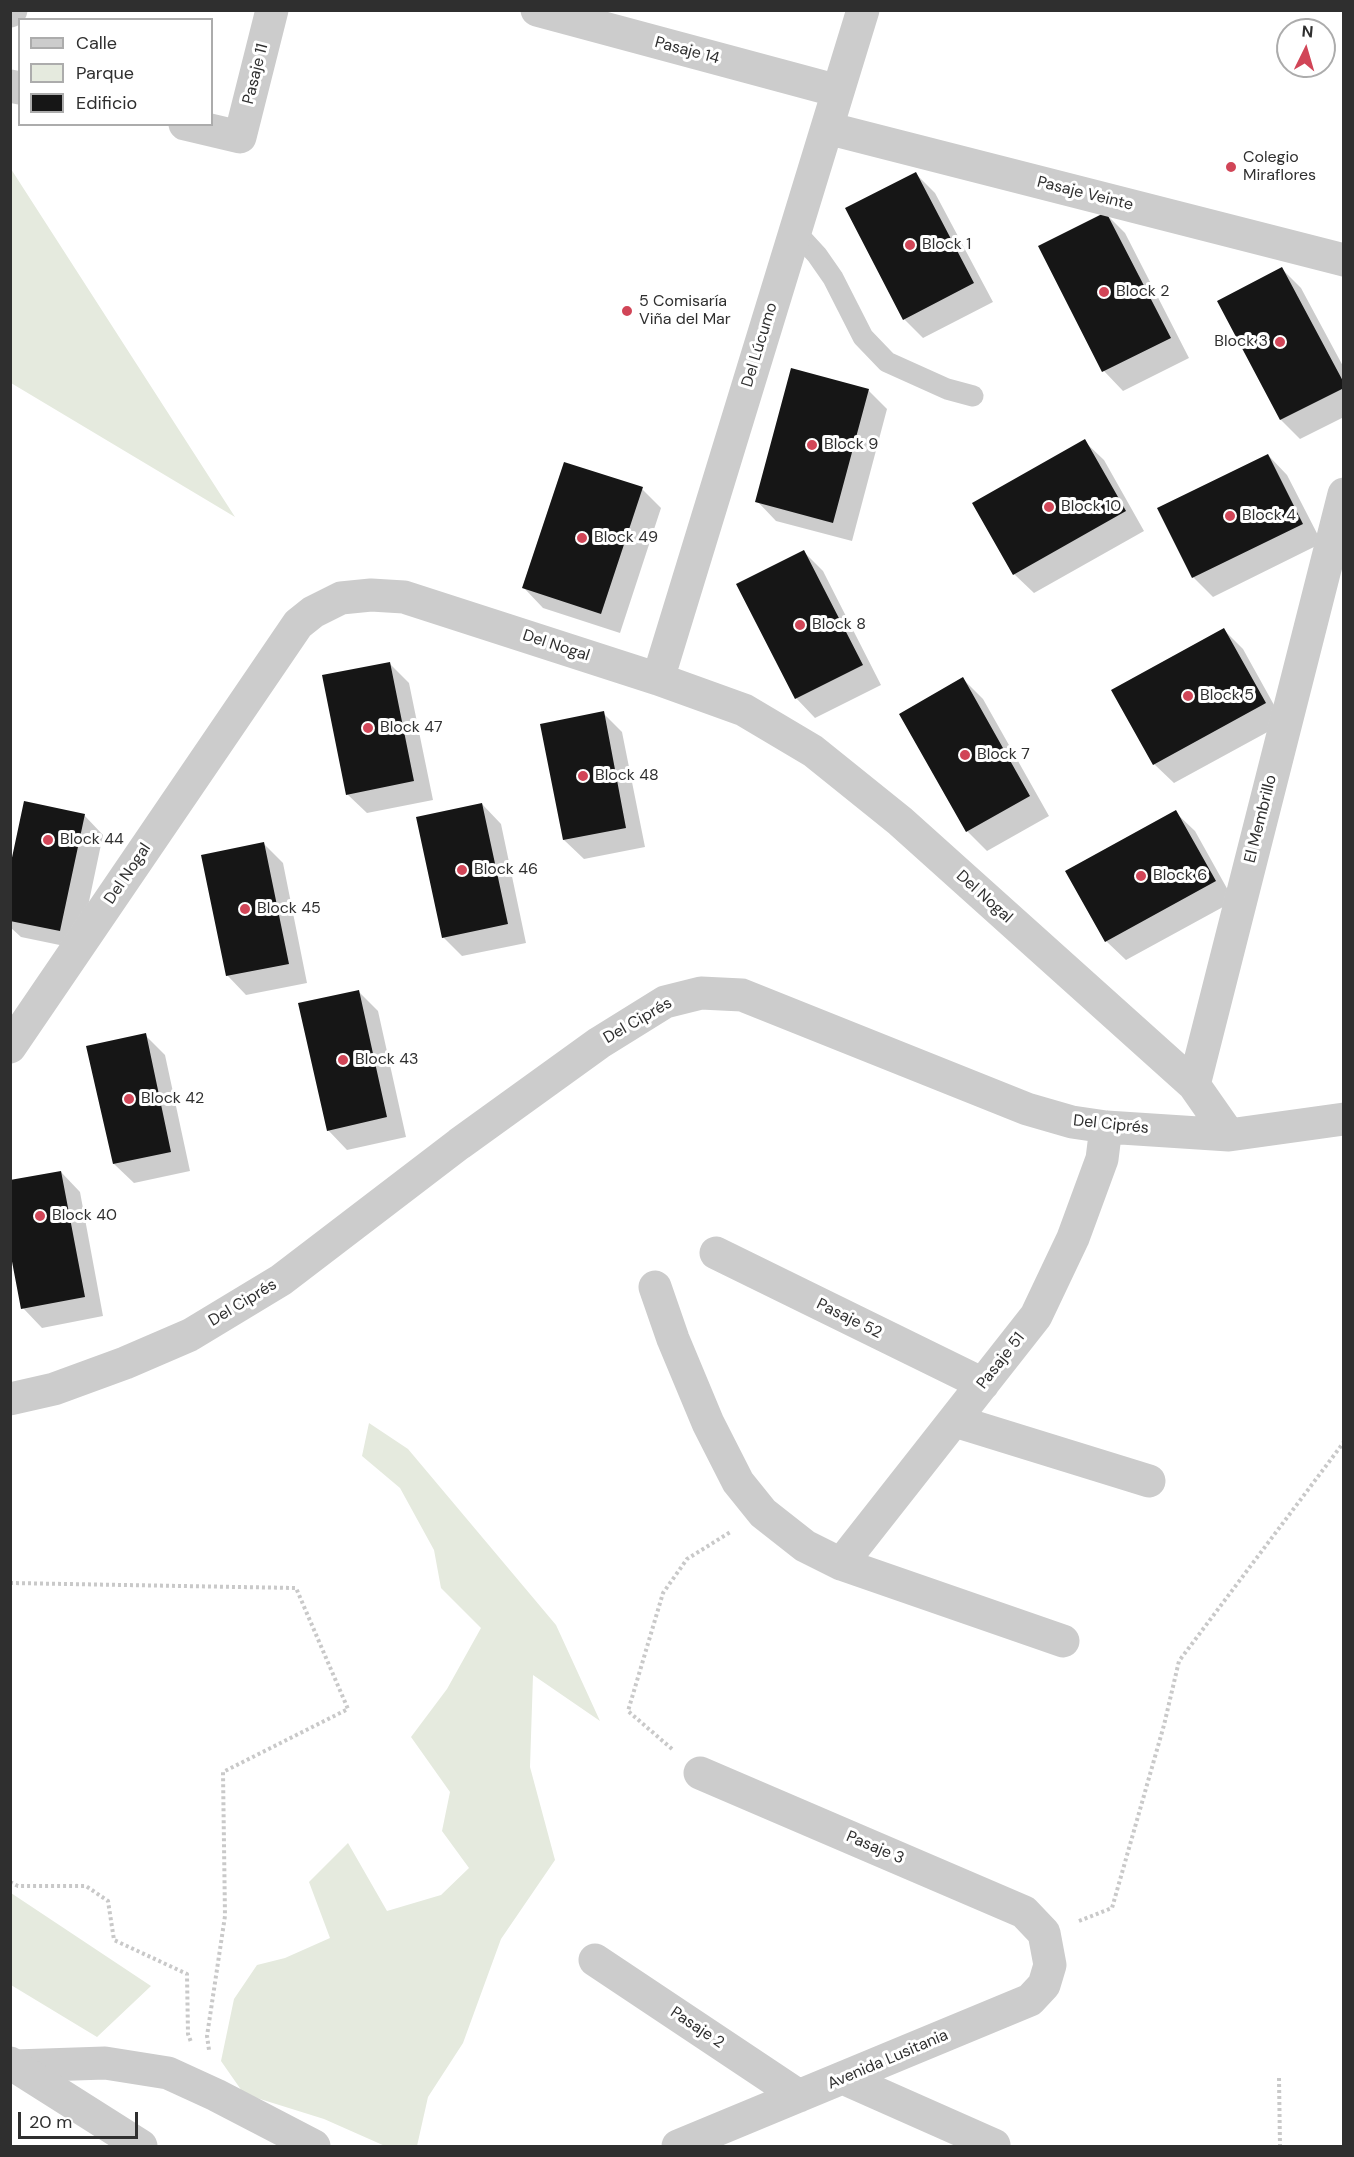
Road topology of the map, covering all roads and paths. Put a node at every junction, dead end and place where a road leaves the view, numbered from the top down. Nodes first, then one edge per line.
1 (272, 10) edge
2 (862, 10) edge
3 (541, 11) edge
4 (838, 91) junction
5 (193, 126) edge
6 (826, 128) junction
7 (795, 231) junction
8 (1344, 260) edge
9 (973, 396) dead end
10 (1344, 494) edge
11 (658, 679) junction
12 (10, 1047) edge
13 (1194, 1085) junction
14 (1344, 1119) edge
15 (1106, 1128) junction
16 (1229, 1135) junction
17 (716, 1253) dead end
18 (655, 1287) dead end
19 (983, 1384) junction
20 (10, 1399) edge
21 (955, 1421) junction
22 (1344, 1442) edge
23 (1149, 1481) dead end
24 (764, 1513) junction
25 (841, 1564) junction
26 (10, 1583) edge
27 (1063, 1641) dead end
28 (700, 1773) joint
29 (10, 1882) edge
30 (1044, 1933) junction
31 (595, 1960) dead end
32 (192, 2044) dead end
33 (13, 2064) edge
34 (1279, 2078) dead end
35 (845, 2079) junction
36 (216, 2095) junction
37 (799, 2096) junction
38 (994, 2145) edge
39 (141, 2146) edge
40 (314, 2146) edge
41 (678, 2146) edge
42 (1280, 2146) edge

1 - 5 street, Pasaje 11
2 - 4 street, Del Lúcumo
3 - 4 street, Pasaje 14
4 - 6 street, Del Lúcumo
6 - 7 street, Del Lúcumo
6 - 8 street, Pasaje Veinte
7 - 9 lane
7 - 11 street, Del Lúcumo
10 - 13 street, El Membrillo
11 - 12 street, Del Nogal
11 - 13 street, Del Nogal
13 - 16 street
14 - 16 street, Del Ciprés
15 - 16 street, Del Ciprés
15 - 19 street, Pasaje 51
15 - 20 street, Del Ciprés
17 - 19 street, Pasaje 52
18 - 24 street
19 - 21 street, Pasaje 51
21 - 23 street
21 - 25 street, Pasaje 51
22 - 30 path
24 - 25 street
24 - 28 path
25 - 27 street
26 - 36 path
28 - 30 street, Pasaje 3
29 - 32 path
30 - 35 street, Avenida Lusitania
31 - 37 street, Pasaje 2
33 - 36 street
33 - 39 street
34 - 42 path
35 - 37 street, Avenida Lusitania
35 - 38 street
36 - 40 street
37 - 41 street, Avenida Lusitania

